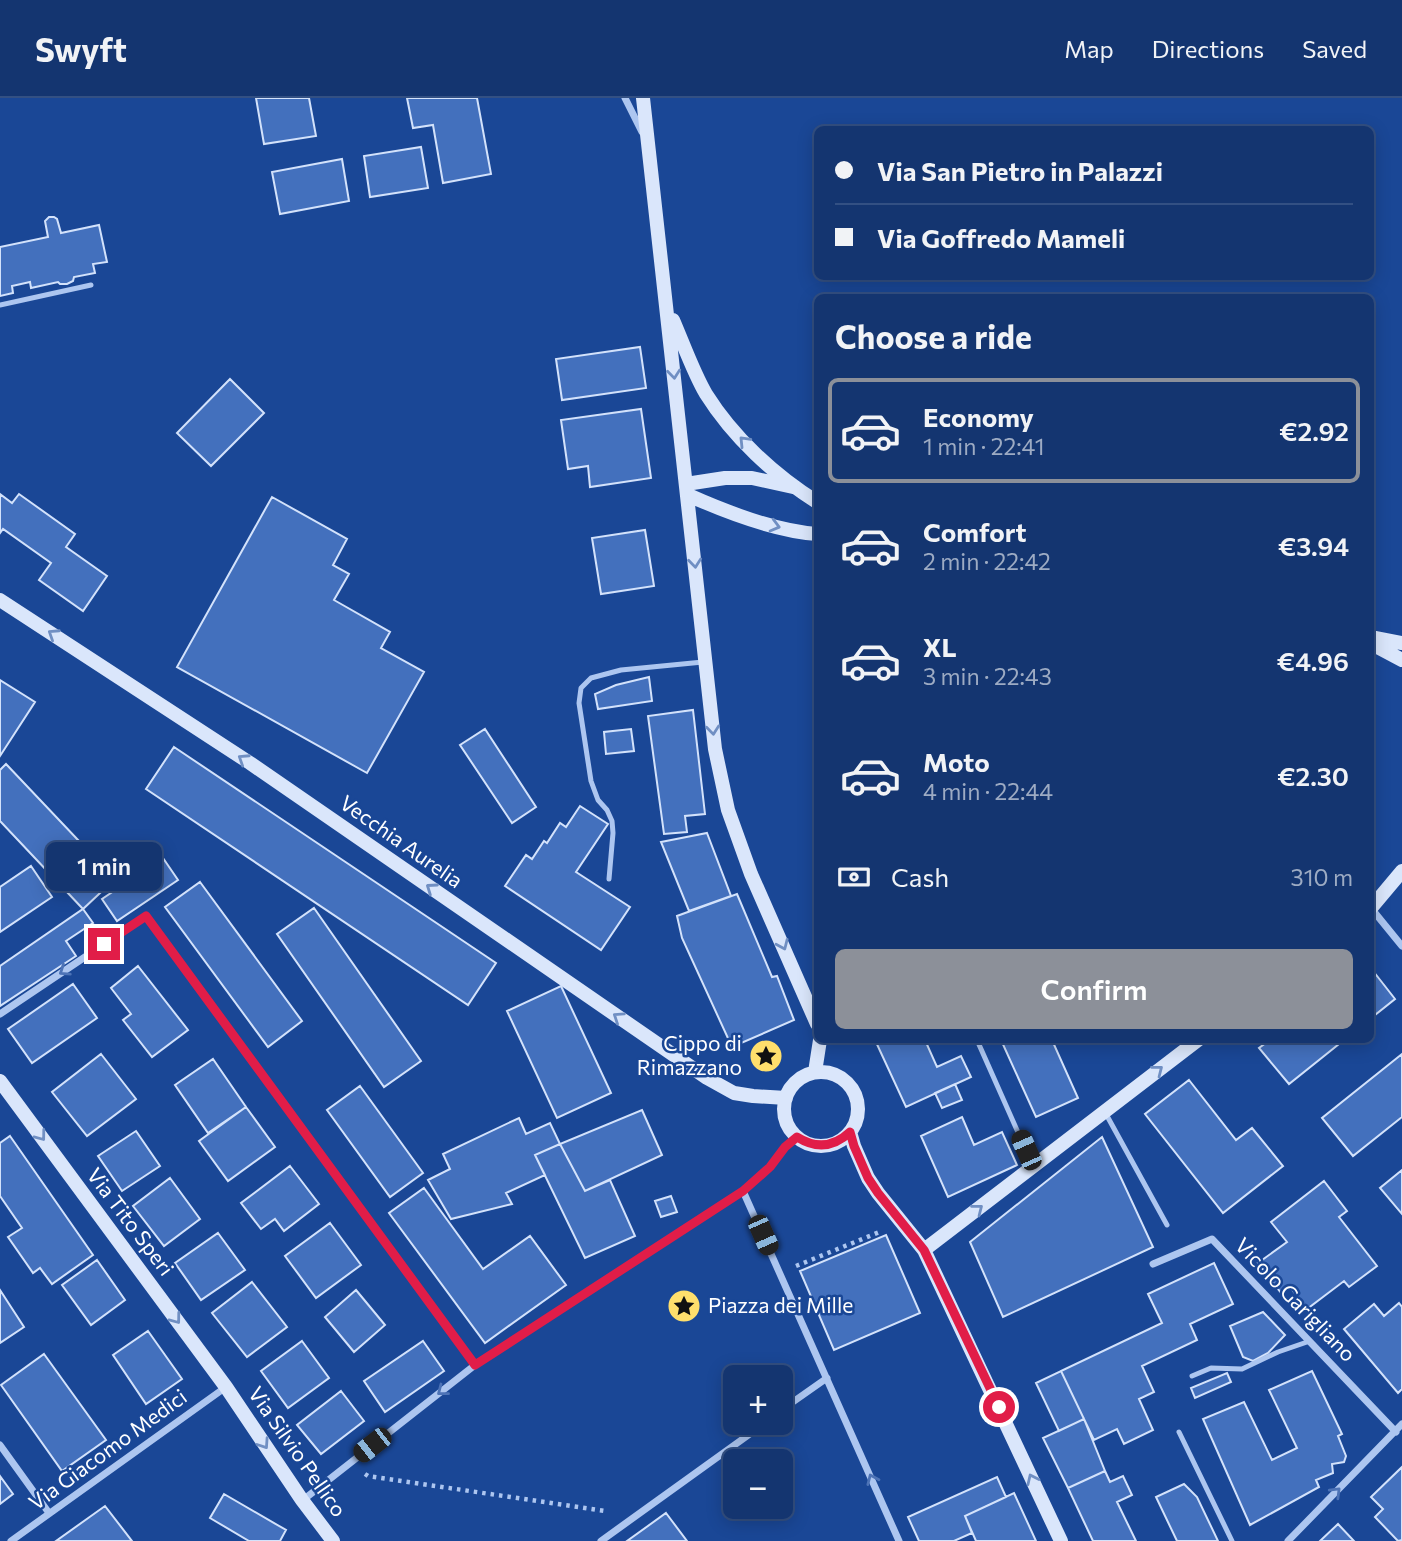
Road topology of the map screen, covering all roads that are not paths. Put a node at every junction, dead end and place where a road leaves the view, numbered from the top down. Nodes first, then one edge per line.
1 (625, 98) edge
2 (643, 98) edge
3 (649, 145) junction
4 (91, 285) dead end
5 (0, 305) edge
6 (667, 306) junction
7 (794, 488) junction
8 (687, 490) junction
9 (814, 500) edge
10 (814, 534) edge
11 (0, 600) edge
12 (1374, 638) edge
13 (1402, 643) edge
14 (1374, 645) edge
15 (1402, 660) edge
16 (706, 662) junction
17 (1402, 871) edge
18 (609, 879) dead end
19 (1402, 882) edge
20 (1374, 905) edge
21 (1374, 906) edge
22 (1374, 913) edge
23 (1402, 946) edge
24 (0, 1014) edge
25 (814, 1017) edge
26 (820, 1043) edge
27 (978, 1043) edge
28 (1194, 1043) edge
29 (815, 1072) junction
30 (0, 1081) edge
31 (786, 1098) junction
32 (1104, 1112) junction
33 (850, 1132) junction
34 (797, 1137) junction
35 (1033, 1166) junction
36 (743, 1191) junction
37 (1167, 1225) dead end
38 (924, 1250) junction
39 (1153, 1264) dead end
40 (1310, 1341) junction
41 (475, 1365) junction
42 (1192, 1376) dead end
43 (827, 1378) junction
44 (226, 1387) junction
45 (793, 1402) edge
46 (1402, 1424) edge
47 (1179, 1432) dead end
48 (1396, 1432) junction
49 (748, 1435) edge
50 (0, 1445) edge
51 (302, 1500) junction
52 (49, 1513) junction
53 (11, 1541) edge
54 (333, 1541) edge
55 (601, 1541) edge
56 (899, 1541) edge
57 (1061, 1541) edge
58 (1233, 1541) edge
59 (1288, 1541) edge

1 - 3 street
2 - 3 main road
3 - 6 main road
4 - 5 lane
7 -> 6 main road
6 -> 8 main road
7 - 8 main road
7 - 9 main road
8 -> 10 main road
8 -> 16 main road
31 -> 11 main road, Vecchia Aurelia
12 - 13 main road
14 - 15 main road
16 - 18 lane
16 -> 25 main road
17 - 20 main road
19 - 21 main road
22 - 23 street
41 -> 24 street
26 - 29 main road
27 - 35 lane
32 -> 28 main road
29 - 31 main road
29 - 33 main road
30 -> 44 main road, Via Tito Speri
31 - 34 main road
32 - 35 main road
32 - 37 lane
33 - 34 main road
33 - 38 main road
34 - 36 street
38 -> 35 main road
36 - 41 street
36 - 43 street
57 -> 38 main road
39 - 40 street, Vicolo Garigliano
40 - 42 lane
40 - 48 street, Vicolo Garigliano
41 -> 51 street
43 - 45 street
56 -> 43 street
44 -> 51 main road, Via Silvio Pellico
44 - 52 street, Via Giacomo Medici
46 - 48 street
47 - 58 lane
59 -> 48 street
49 - 55 street
50 - 52 street
51 - 54 main road, Via Silvio Pellico
52 - 53 street, Via Giacomo Medici

